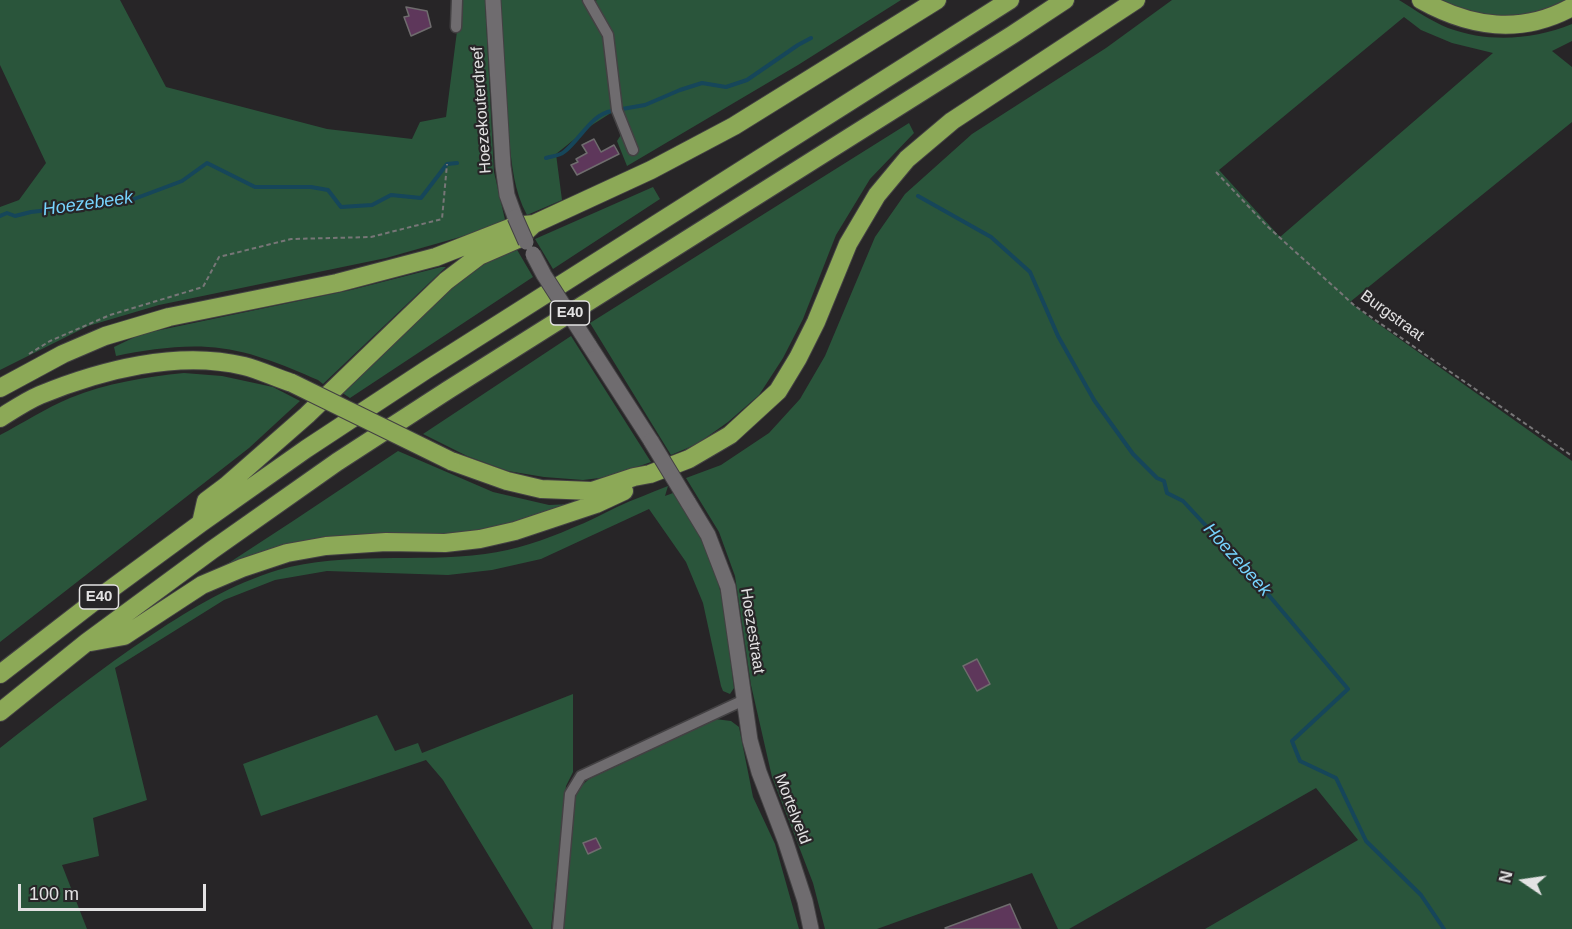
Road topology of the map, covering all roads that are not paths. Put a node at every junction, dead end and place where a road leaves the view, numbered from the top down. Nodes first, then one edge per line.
1 (457, 0) edge
2 (493, 0) edge
3 (588, 0) edge
4 (937, 0) edge
5 (1010, 0) edge
6 (1065, 0) edge
7 (1136, 0) edge
8 (1421, 0) edge
9 (1572, 7) edge
10 (456, 27) dead end
11 (633, 150) dead end
12 (515, 217) joint
13 (534, 224) junction
14 (0, 388) edge
15 (0, 418) edge
16 (650, 474) junction
17 (201, 523) junction
18 (87, 642) junction
19 (0, 674) edge
20 (744, 700) junction
21 (0, 712) edge
22 (558, 929) edge
23 (811, 929) edge

1 - 10 street, Hoezekouterdreef
2 - 12 street, Hoezekouterdreef
3 - 11 street
4 - 13 highway
5 - 17 highway, E40
6 - 18 highway, E40
7 - 16 highway
8 - 9 highway
12 - 20 street, Hoezestraat, bridge
13 - 14 highway
13 - 17 highway
15 - 16 highway, bridge
16 - 18 highway
17 - 19 highway, E40
18 - 21 highway, E40
20 - 22 street
20 - 23 street, Mortelveld

